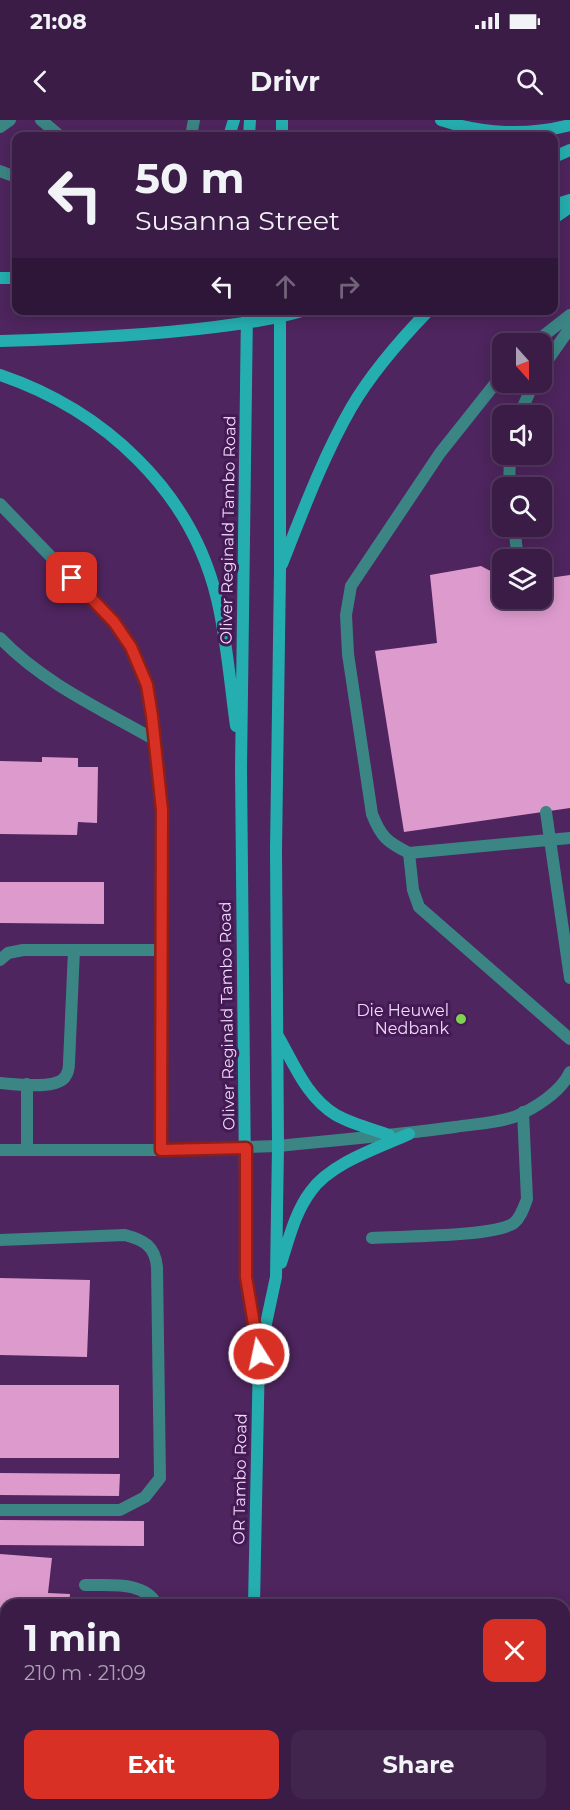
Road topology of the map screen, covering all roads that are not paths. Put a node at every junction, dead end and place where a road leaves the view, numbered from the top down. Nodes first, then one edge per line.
1 (10, 120) edge
2 (41, 120) edge
3 (441, 120) edge
4 (570, 125) edge
5 (0, 127) edge
6 (55, 132) edge
7 (570, 203) edge
8 (558, 215) edge
9 (269, 315) edge
10 (280, 315) edge
11 (424, 315) edge
12 (570, 315) edge
13 (247, 317) edge
14 (570, 328) edge
15 (547, 333) edge
16 (0, 341) edge
17 (552, 354) edge
18 (0, 375) edge
19 (492, 388) edge
20 (0, 504) edge
21 (280, 570) junction
22 (0, 638) edge
23 (155, 740) junction
24 (241, 769) junction
25 (546, 812) dead end
26 (570, 838) edge
27 (551, 840) junction
28 (409, 853) junction
29 (74, 950) junction
30 (161, 950) junction
31 (0, 960) edge
32 (570, 978) edge
33 (278, 1035) junction
34 (570, 1039) edge
35 (570, 1072) edge
36 (0, 1083) edge
37 (27, 1084) junction
38 (523, 1112) junction
39 (409, 1134) junction
40 (389, 1135) junction
41 (278, 1146) junction
42 (246, 1148) junction
43 (0, 1150) edge
44 (27, 1150) junction
45 (161, 1150) junction
46 (372, 1238) dead end
47 (0, 1240) edge
48 (276, 1276) junction
49 (259, 1354) junction
50 (0, 1510) edge
51 (85, 1585) dead end
52 (154, 1599) edge
53 (254, 1599) edge

1 - 5 street
2 - 6 street
3 - 4 main road
7 - 8 main road
9 - 13 main road
10 - 21 main road
11 - 21 main road
12 - 15 street
13 - 16 main road
13 - 24 main road, Oliver Reginald Tambo Road
14 - 17 street
18 - 24 main road
19 - 28 street
20 - 23 street
21 - 33 main road
22 - 23 street
23 - 30 street
24 - 42 main road, Oliver Reginald Tambo Road
25 - 27 street
26 - 27 street
27 - 28 street
27 - 32 street
28 - 34 street
29 - 30 street
29 - 31 street
29 - 37 street
30 - 45 street
33 - 40 main road
33 - 41 main road
35 - 38 street
36 - 37 street
37 - 44 street
38 - 39 street
38 - 46 street
39 - 40 street
39 - 48 main road
40 - 41 street
41 - 42 street
41 - 48 main road
42 - 45 street
42 - 49 main road, Oliver Reginald Tambo Road
43 - 44 street
44 - 45 street
47 - 50 street
48 - 49 main road
49 - 53 main road, OR Tambo Road
51 - 52 street

